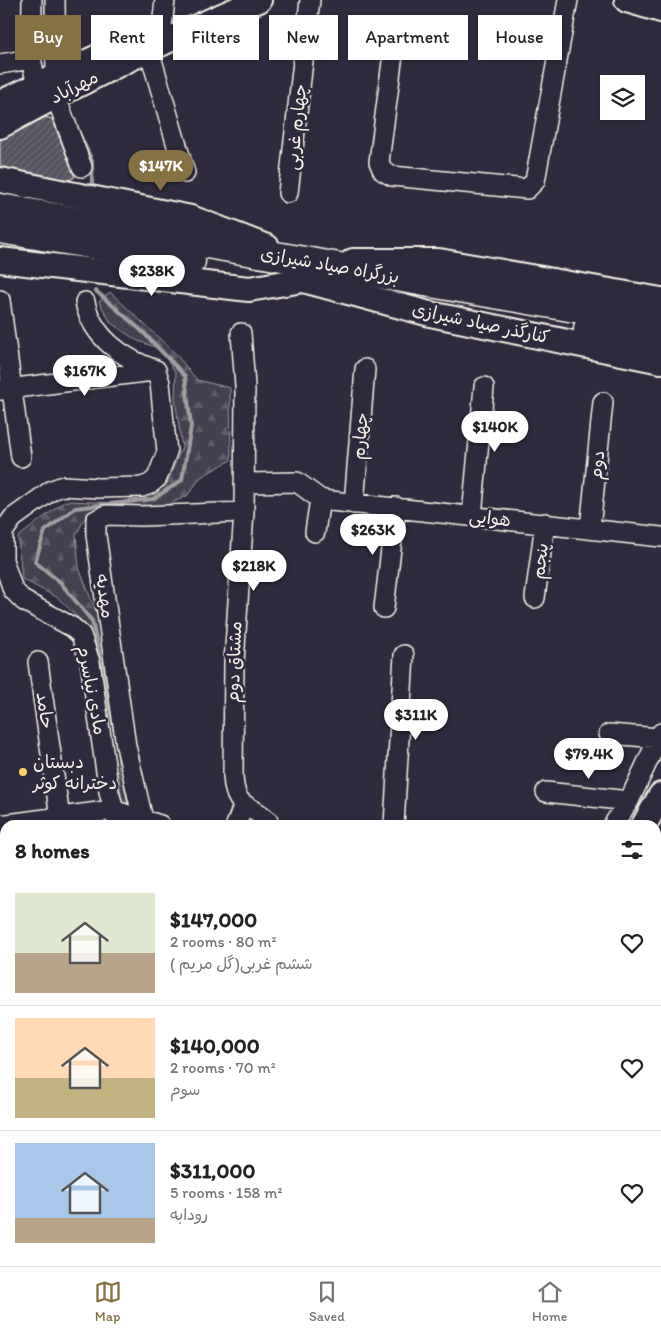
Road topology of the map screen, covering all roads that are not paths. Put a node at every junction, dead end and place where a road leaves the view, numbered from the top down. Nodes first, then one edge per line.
1 (32, 0) edge
2 (55, 0) edge
3 (165, 0) edge
4 (220, 0) edge
5 (259, 0) edge
6 (310, 0) edge
7 (568, 0) edge
8 (627, 0) edge
9 (661, 10) edge
10 (32, 15) edge
11 (163, 18) edge
12 (163, 27) edge
13 (163, 44) edge
14 (25, 60) edge
15 (32, 60) edge
16 (99, 60) edge
17 (122, 60) edge
18 (152, 60) edge
19 (392, 60) edge
20 (0, 64) edge
21 (50, 86) junction
22 (0, 103) edge
23 (0, 126) edge
24 (82, 167) dead end
25 (185, 173) dead end
26 (0, 180) edge
27 (288, 193) dead end
28 (0, 208) edge
29 (0, 228) edge
30 (0, 260) edge
31 (304, 270) junction
32 (0, 300) edge
33 (661, 300) edge
34 (85, 302) dead end
35 (241, 333) dead end
36 (659, 342) edge
37 (161, 369) junction
38 (365, 369) dead end
39 (484, 387) dead end
40 (7, 389) edge
41 (603, 402) dead end
42 (21, 458) dead end
43 (244, 483) junction
44 (320, 499) junction
45 (354, 504) junction
46 (396, 508) junction
47 (244, 512) junction
48 (472, 516) junction
49 (544, 523) junction
50 (590, 528) junction
51 (315, 532) dead end
52 (661, 537) edge
53 (535, 598) dead end
54 (384, 608) dead end
55 (404, 654) dead end
56 (38, 662) dead end
57 (609, 734) dead end
58 (660, 736) edge
59 (546, 792) dead end
60 (661, 795) edge
61 (629, 801) junction
62 (243, 806) junction
63 (115, 817) edge
64 (60, 820) edge
65 (74, 820) edge
66 (137, 820) edge
67 (150, 820) edge
68 (238, 820) edge
69 (267, 820) edge
70 (394, 820) edge
71 (616, 820) edge
72 (647, 820) edge

1 - 10 street
2 - 21 street
3 - 11 street
4 - 12 main road, مهرآباد
5 - 13 main road, مهرآباد
6 - 27 street, چهارم غربی
7 - 19 street
8 - 9 main road
14 - 20 street
15 - 21 street
16 - 21 main road, مهرآباد
17 - 21 main road, مهرآباد
18 - 25 street
21 - 22 main road, مهرآباد
21 - 23 main road, مهرآباد
21 - 24 street
26 - 31 main road
28 - 31 highway, بزرگراه صیاد شیرازی
29 - 31 highway, بزرگراه صیاد شیرازی
30 - 31 main road
31 - 33 main road
31 - 36 highway, بزرگراه صیاد شیرازی
32 - 40 street
34 - 37 street
35 - 43 street, مشتاق دوم
37 - 40 street
37 - 63 street, مادی نیاسرم
38 - 45 street, چهارم
39 - 48 street
40 - 42 street
41 - 50 street, دوم
43 - 44 street, هوایی
43 - 47 street, مشتاق دوم
44 - 45 street, هوایی
44 - 51 street
45 - 46 street, هوایی
46 - 48 street, هوایی
46 - 54 street
47 - 62 street, مشتاق دوم
47 - 67 street, مهدیه
48 - 49 street, هوایی
49 - 50 street, هوایی
49 - 53 street, پنجم
50 - 52 street, هوایی
55 - 70 street
56 - 64 street, حامد
57 - 58 street
58 - 61 street
59 - 61 street
60 - 72 main road
61 - 71 street
62 - 68 street
62 - 69 street
63 - 65 street
63 - 66 street

